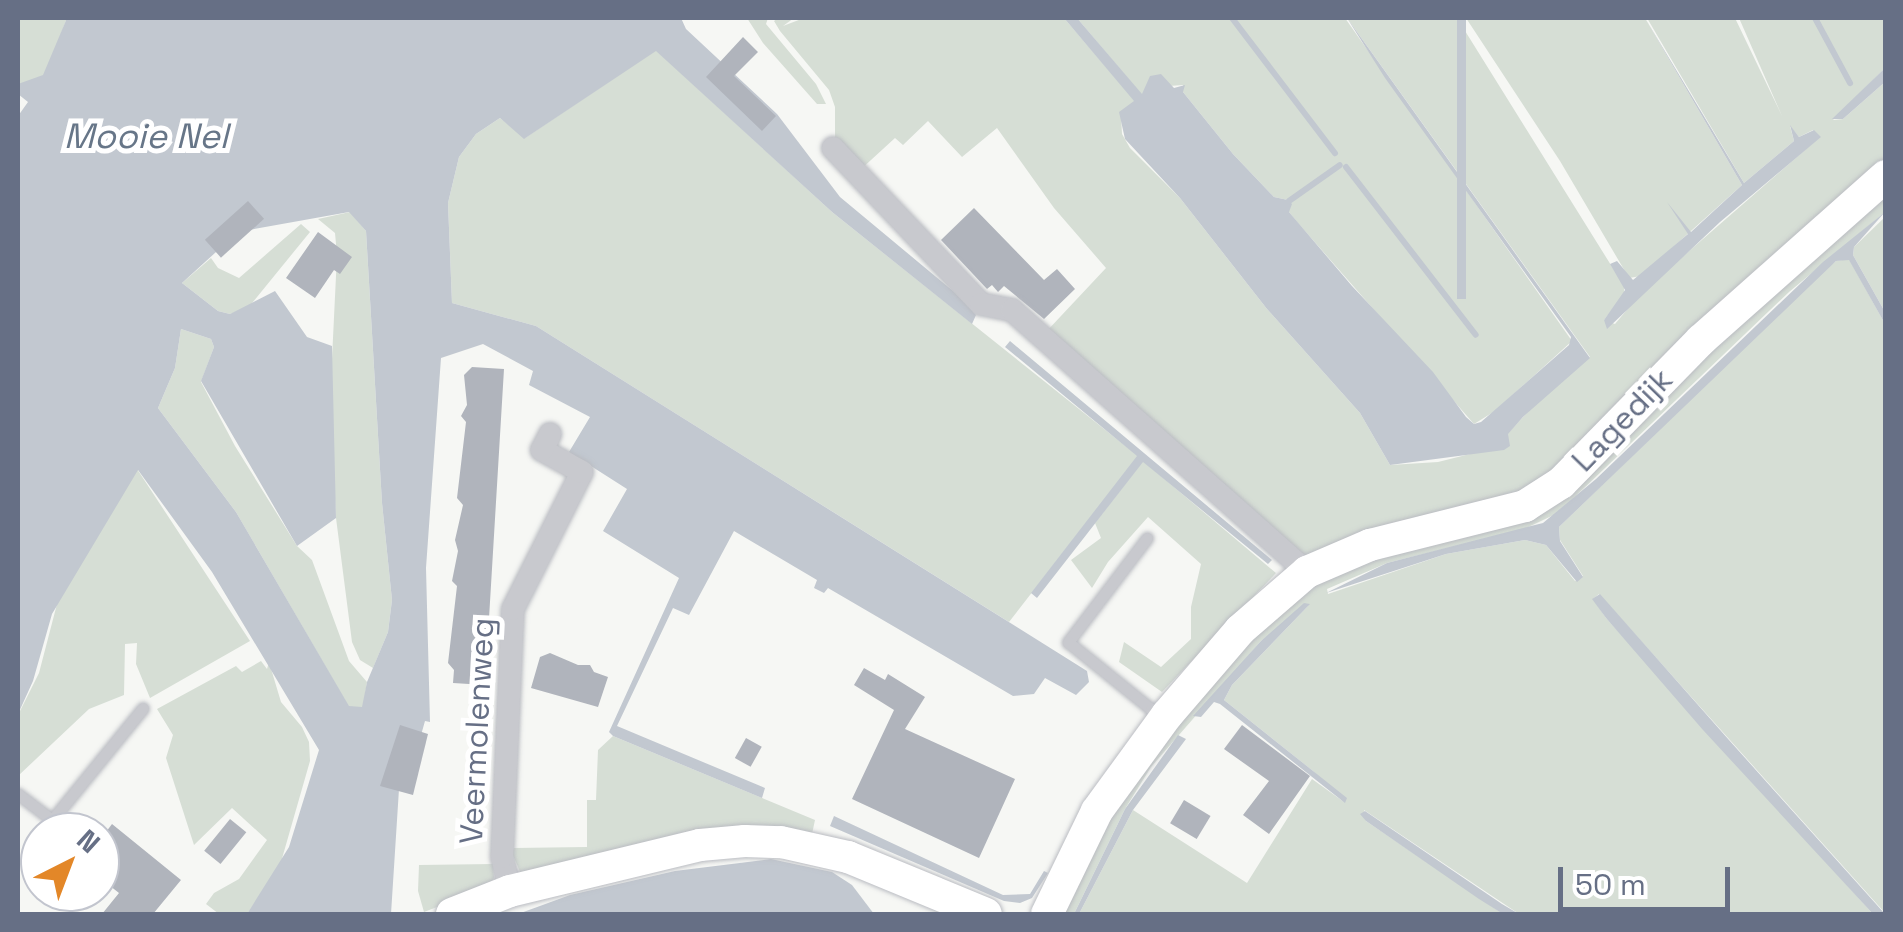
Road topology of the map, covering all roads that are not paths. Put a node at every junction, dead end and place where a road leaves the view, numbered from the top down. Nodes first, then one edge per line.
1 (833, 148) dead end
2 (1886, 176) edge
3 (550, 434) dead end
4 (1148, 538) dead end
5 (1307, 572) junction
6 (143, 708) dead end
7 (1167, 716) junction
8 (18, 794) edge
9 (510, 891) junction
10 (452, 914) edge
11 (986, 914) edge
12 (1048, 914) edge

1 - 5 street
2 - 5 street, Lagedijk
3 - 9 street, Veermolenweg
4 - 7 lane
5 - 7 street, Lagedijk
6 - 8 lane
7 - 12 street, Lagedijk
9 - 10 street
9 - 11 street

